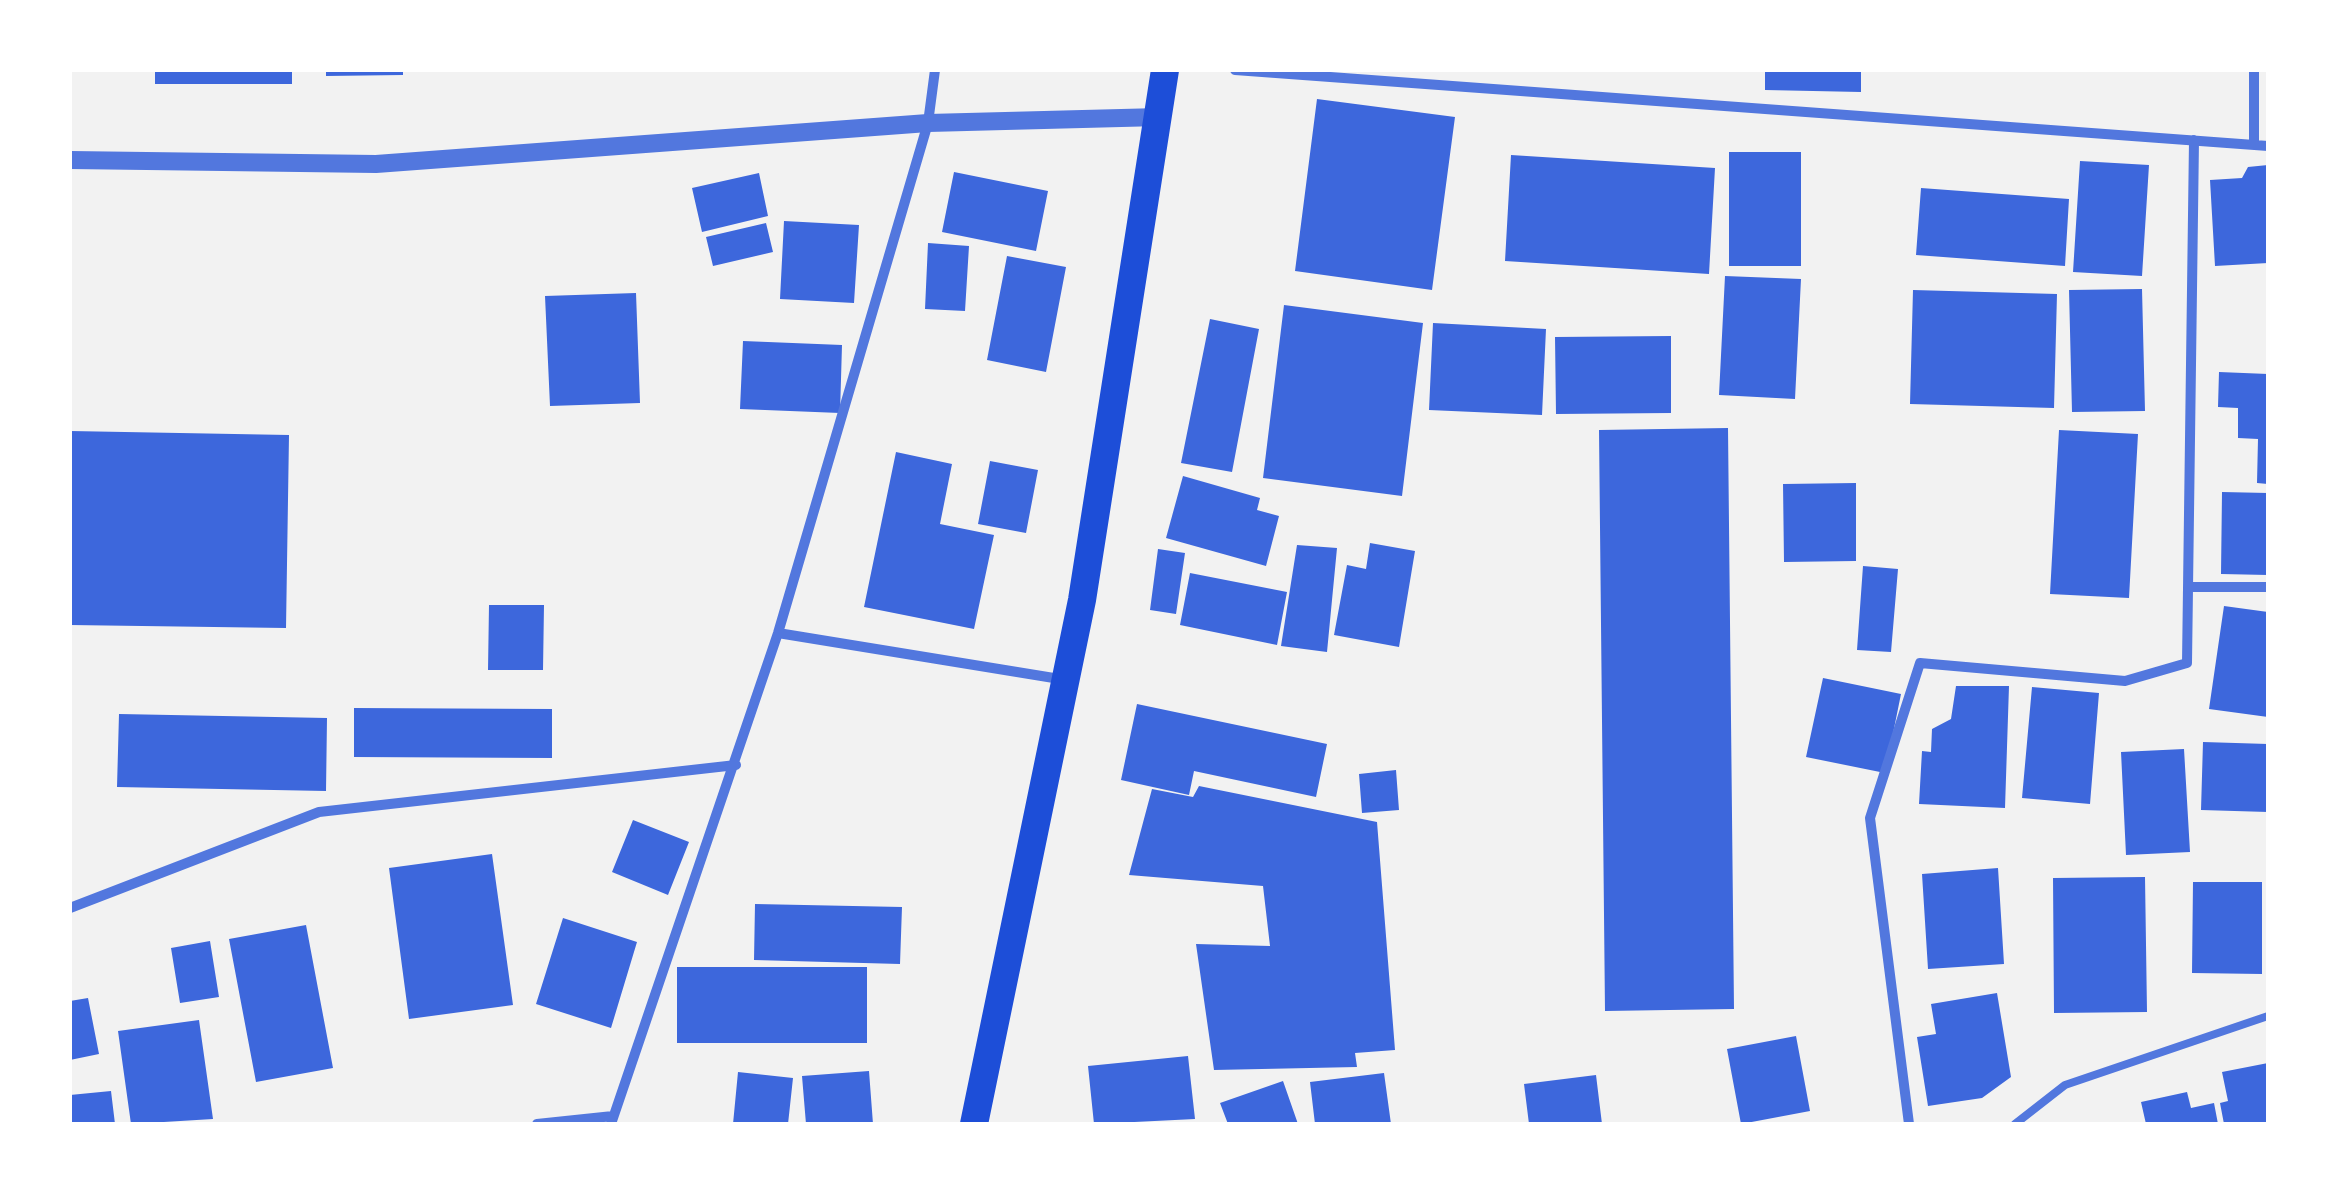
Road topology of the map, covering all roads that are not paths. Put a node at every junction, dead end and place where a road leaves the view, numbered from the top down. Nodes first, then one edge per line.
1 (935, 70) edge
2 (1165, 70) edge
3 (1234, 70) edge
4 (2254, 70) edge
5 (1160, 117) junction
6 (928, 123) junction
7 (2194, 140) junction
8 (2254, 144) junction
9 (2268, 146) edge
10 (70, 160) edge
11 (2189, 587) junction
12 (2268, 587) edge
13 (778, 633) junction
14 (1066, 680) junction
15 (736, 765) junction
16 (70, 908) edge
17 (2268, 1016) edge
18 (612, 1120) edge
19 (537, 1124) edge
20 (974, 1124) edge
21 (1910, 1124) edge
22 (2015, 1124) edge

1 - 6 street
2 - 5 highway
3 - 7 street
4 - 8 street
5 - 6 street
5 - 14 highway
6 - 10 street
6 - 13 street
7 - 8 street
7 - 11 street
8 - 9 street
11 - 12 street
11 - 21 street
13 - 14 street
13 - 15 street
14 - 20 highway
15 - 16 street
15 - 18 street
17 - 22 lane
18 - 19 street

